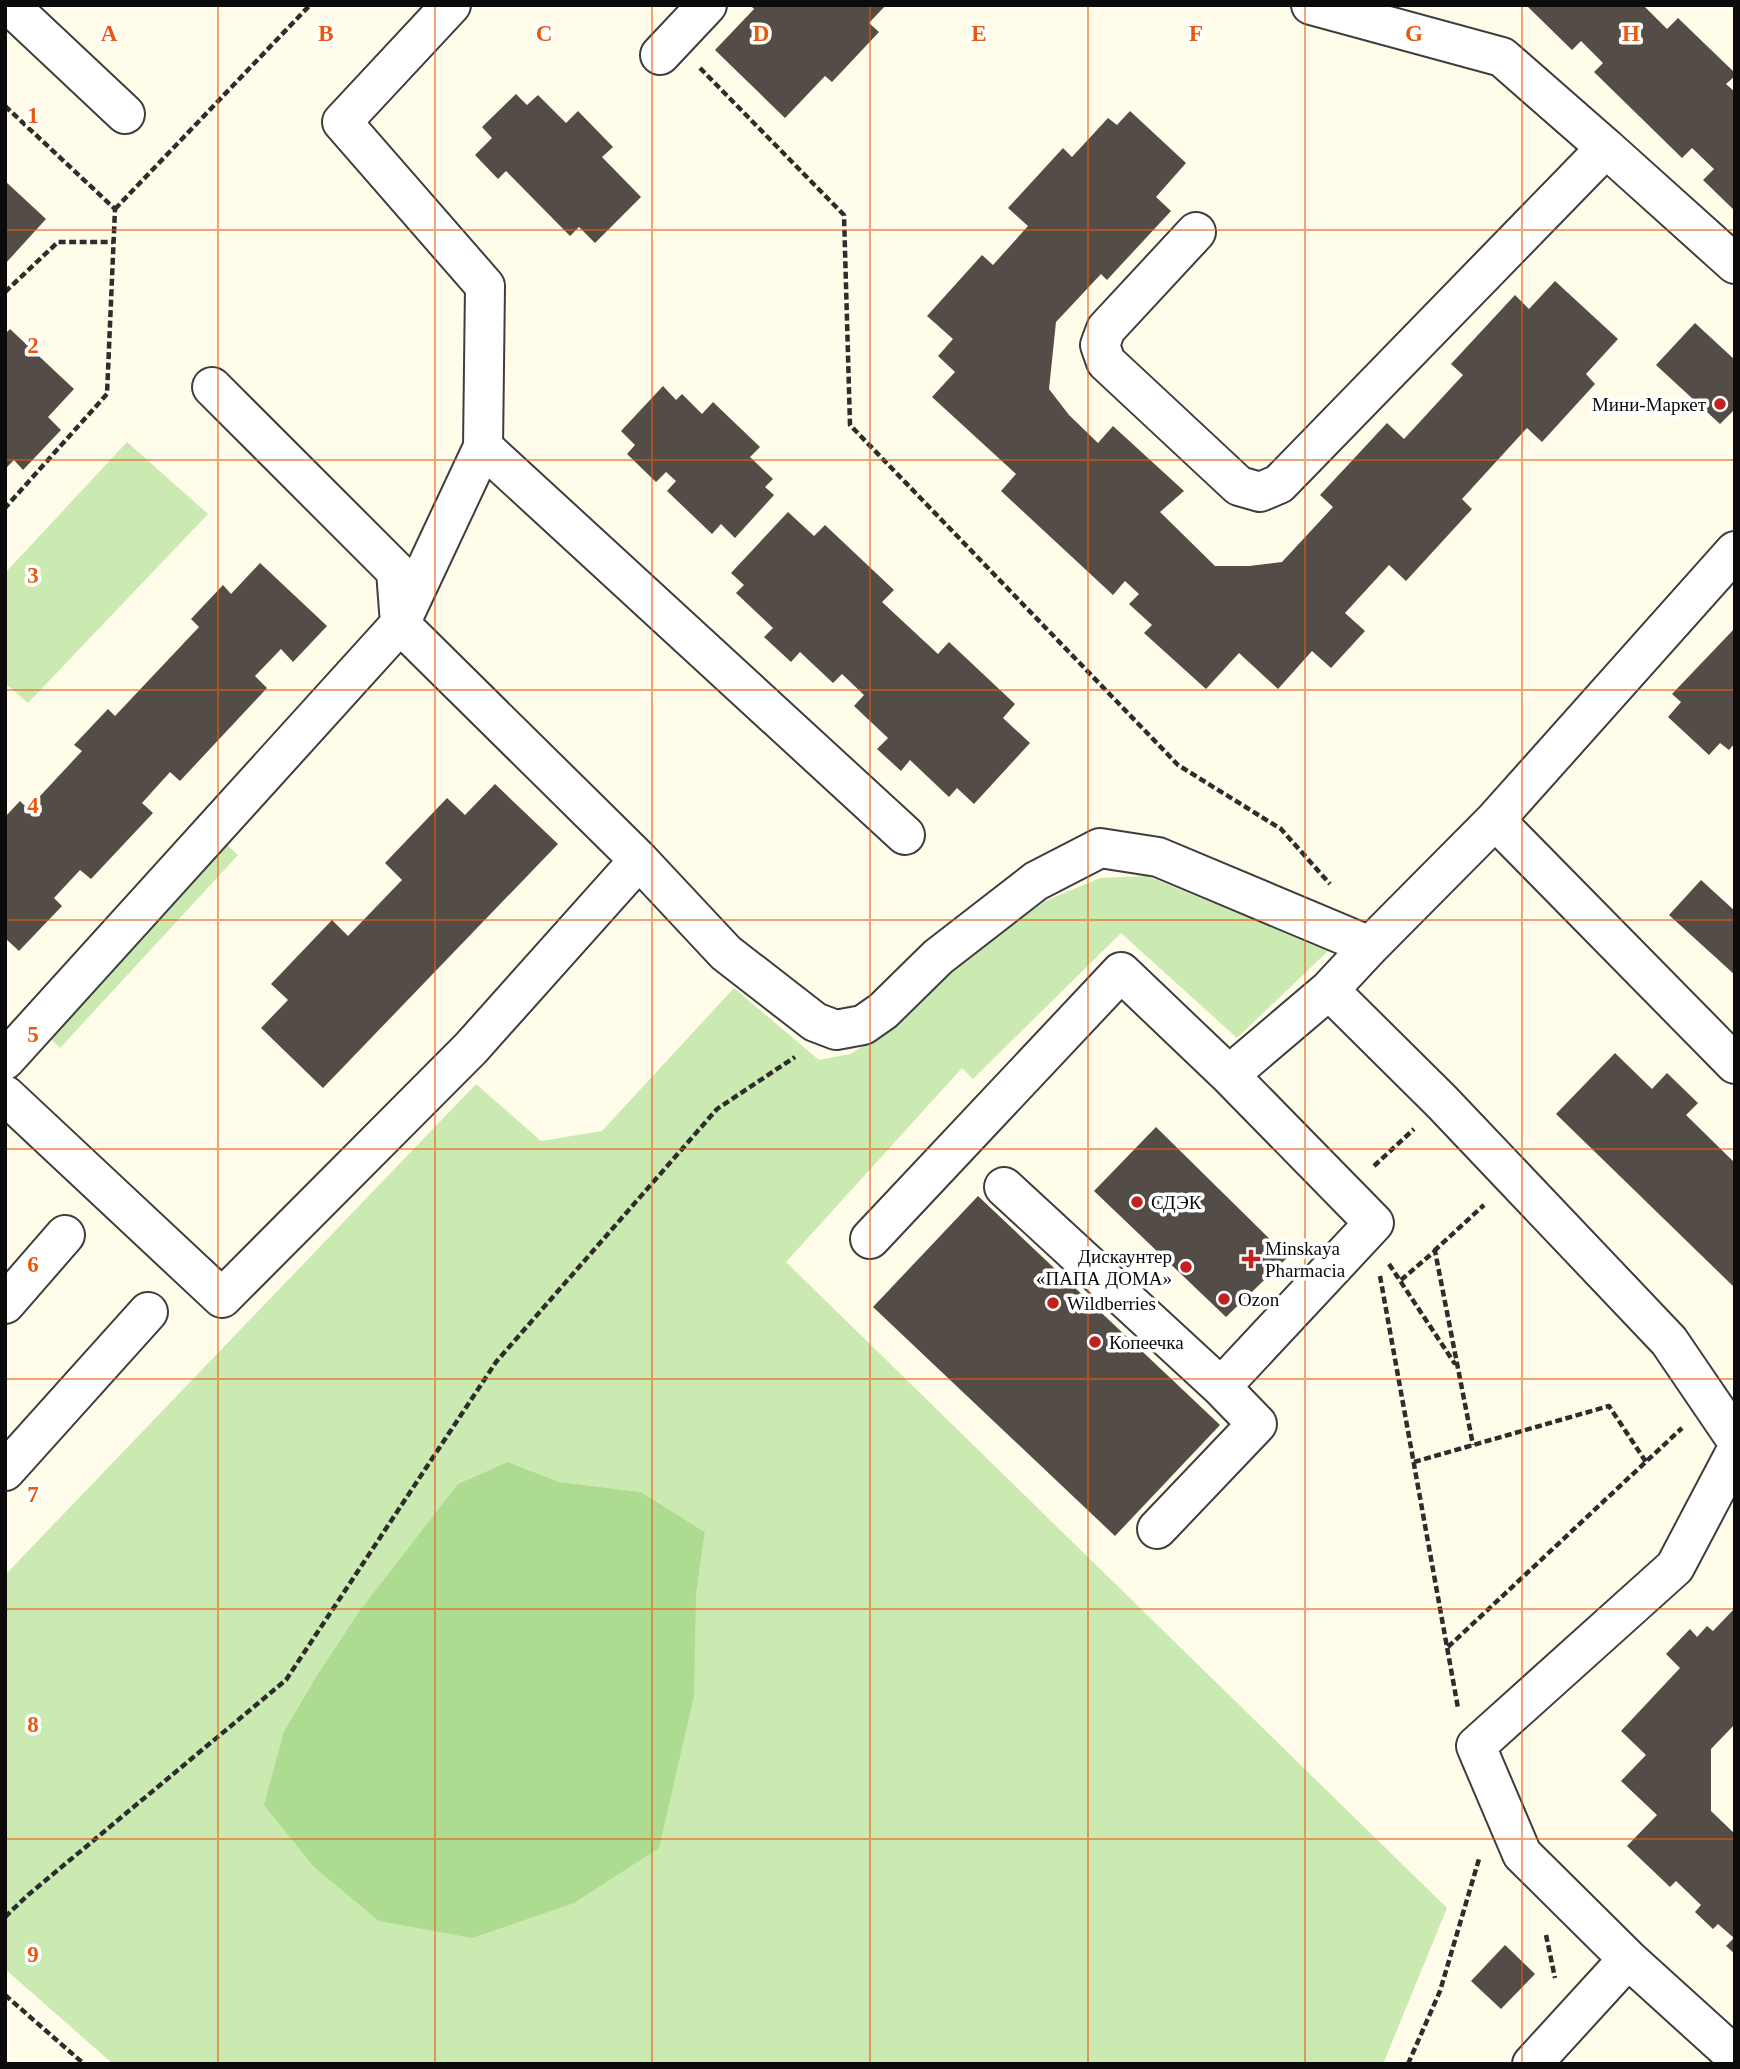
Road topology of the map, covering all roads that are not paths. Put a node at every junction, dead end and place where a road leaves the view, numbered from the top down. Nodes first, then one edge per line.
1 (9, 5) edge
2 (451, 5) edge
3 (707, 5) edge
4 (1311, 5) edge
5 (678, 59) road end
6 (125, 114) dead end
7 (1606, 148) junction
8 (1196, 232) dead end
9 (1735, 264) edge
10 (212, 387) dead end
11 (483, 447) junction
12 (1735, 551) edge
13 (400, 624) junction
14 (1495, 820) junction
15 (905, 835) dead end
16 (639, 860) junction
17 (1370, 946) junction
18 (1329, 990) junction
19 (5, 1060) edge
20 (1735, 1064) edge
21 (1229, 1075) junction
22 (5, 1095) edge
23 (1004, 1187) dead end
24 (65, 1235) dead end
25 (870, 1239) dead end
26 (5, 1304) edge
27 (148, 1312) dead end
28 (1221, 1387) junction
29 (1735, 1438) edge
30 (1735, 1453) edge
31 (5, 1471) edge
32 (1157, 1529) dead end
33 (1628, 1959) junction
34 (1543, 2052) edge
35 (1735, 2056) edge

1 - 6 lane
2 - 11 lane
3 - 5 lane
4 - 7 lane
7 - 8 lane
7 - 9 lane
10 - 13 lane
11 - 13 lane
11 - 15 lane
12 - 14 lane
13 - 16 lane
13 - 19 lane
14 - 17 lane
14 - 20 lane
16 - 17 lane
16 - 22 lane
17 - 18 lane
18 - 21 lane
18 - 29 lane
21 - 25 lane
21 - 28 lane
23 - 28 lane
24 - 26 lane
27 - 31 lane
28 - 32 lane
30 - 33 lane
33 - 34 lane
33 - 35 lane

